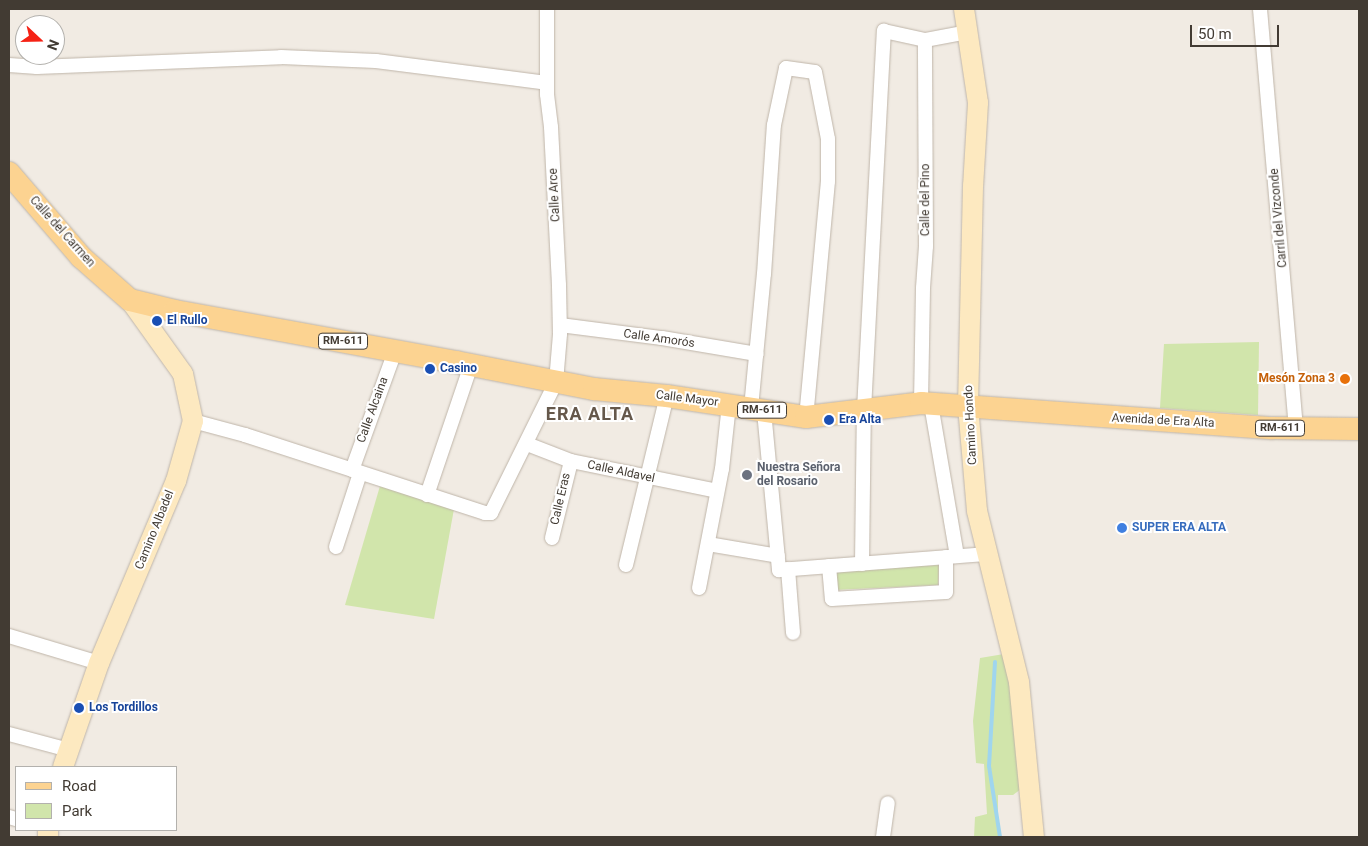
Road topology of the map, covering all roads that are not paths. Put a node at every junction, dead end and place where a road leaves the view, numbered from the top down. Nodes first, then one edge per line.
1 (547, 9) edge
2 (964, 9) edge
3 (1260, 9) edge
4 (968, 32) junction
5 (925, 40) junction
6 (9, 65) edge
7 (547, 83) junction
8 (9, 173) edge
9 (130, 300) junction
10 (560, 325) junction
11 (395, 351) junction
12 (757, 354) junction
13 (471, 365) junction
14 (556, 382) junction
15 (667, 396) junction
16 (926, 404) junction
17 (968, 406) junction
18 (748, 408) junction
19 (864, 410) junction
20 (806, 417) junction
21 (193, 421) junction
22 (1296, 428) junction
23 (1359, 429) edge
24 (527, 444) junction
25 (571, 460) junction
26 (356, 471) junction
27 (646, 477) junction
28 (717, 492) junction
29 (427, 494) junction
30 (552, 538) dead end
31 (708, 544) junction
32 (336, 547) dead end
33 (988, 554) junction
34 (778, 556) junction
35 (951, 557) junction
36 (862, 564) junction
37 (626, 565) dead end
38 (830, 566) junction
39 (788, 569) junction
40 (699, 588) dead end
41 (793, 633) dead end
42 (9, 636) edge
43 (99, 663) junction
44 (9, 734) edge
45 (66, 759) edge
46 (888, 803) dead end
47 (883, 837) edge
48 (1034, 837) edge

1 - 7 street, Calle Arce
2 - 4 main road, Camino Hondo
3 - 22 street, Carril del Vizconde
4 - 5 street
4 - 17 main road, Camino Hondo
5 - 16 street, Calle del Pino
5 - 19 street
6 - 7 street
7 - 10 street, Calle Arce
8 - 9 main road, Calle del Carmen / RM-611
9 - 11 main road, Calle del Carmen / RM-611
9 - 21 main road, Camino Albadel
10 - 12 street, Calle Amorós
10 - 14 street, Calle Arce
11 - 13 main road, Calle del Carmen / RM-611
11 - 26 street, Calle Alcaina
12 - 18 street
12 - 20 street
13 - 14 main road, Calle del Carmen / RM-611
13 - 29 street
14 - 15 main road, Calle Mayor / RM-611
14 - 24 street
15 - 18 main road, Calle Mayor / RM-611
15 - 27 street
16 - 17 main road, Calle Mayor / RM-611
16 - 19 main road, Calle Mayor / RM-611
16 - 35 street, Calle del Pino
17 - 22 main road, Avenida de Era Alta / RM-611
17 - 33 main road, Camino Hondo
18 - 20 main road, Calle Mayor / RM-611
18 - 28 street
18 - 34 street
19 - 20 main road, Calle Mayor / RM-611
19 - 36 street
21 - 26 street
21 - 43 main road, Camino Albadel
22 - 23 main road, Avenida de Era Alta / RM-611
24 - 25 street, Calle Aldavel
24 - 29 street
25 - 27 street, Calle Aldavel
25 - 30 street, Calle Eras
26 - 29 street
26 - 32 street, Calle Alcaina
27 - 28 street, Calle Aldavel
27 - 37 street
28 - 31 street
31 - 34 street
31 - 40 street
33 - 35 street
33 - 48 main road, Camino Hondo
34 - 39 street
35 - 36 street
35 - 38 street, Calle del Pino
36 - 38 street
38 - 39 street
39 - 41 street
42 - 43 street
43 - 45 main road, Camino Albadel
44 - 45 street
46 - 47 street

